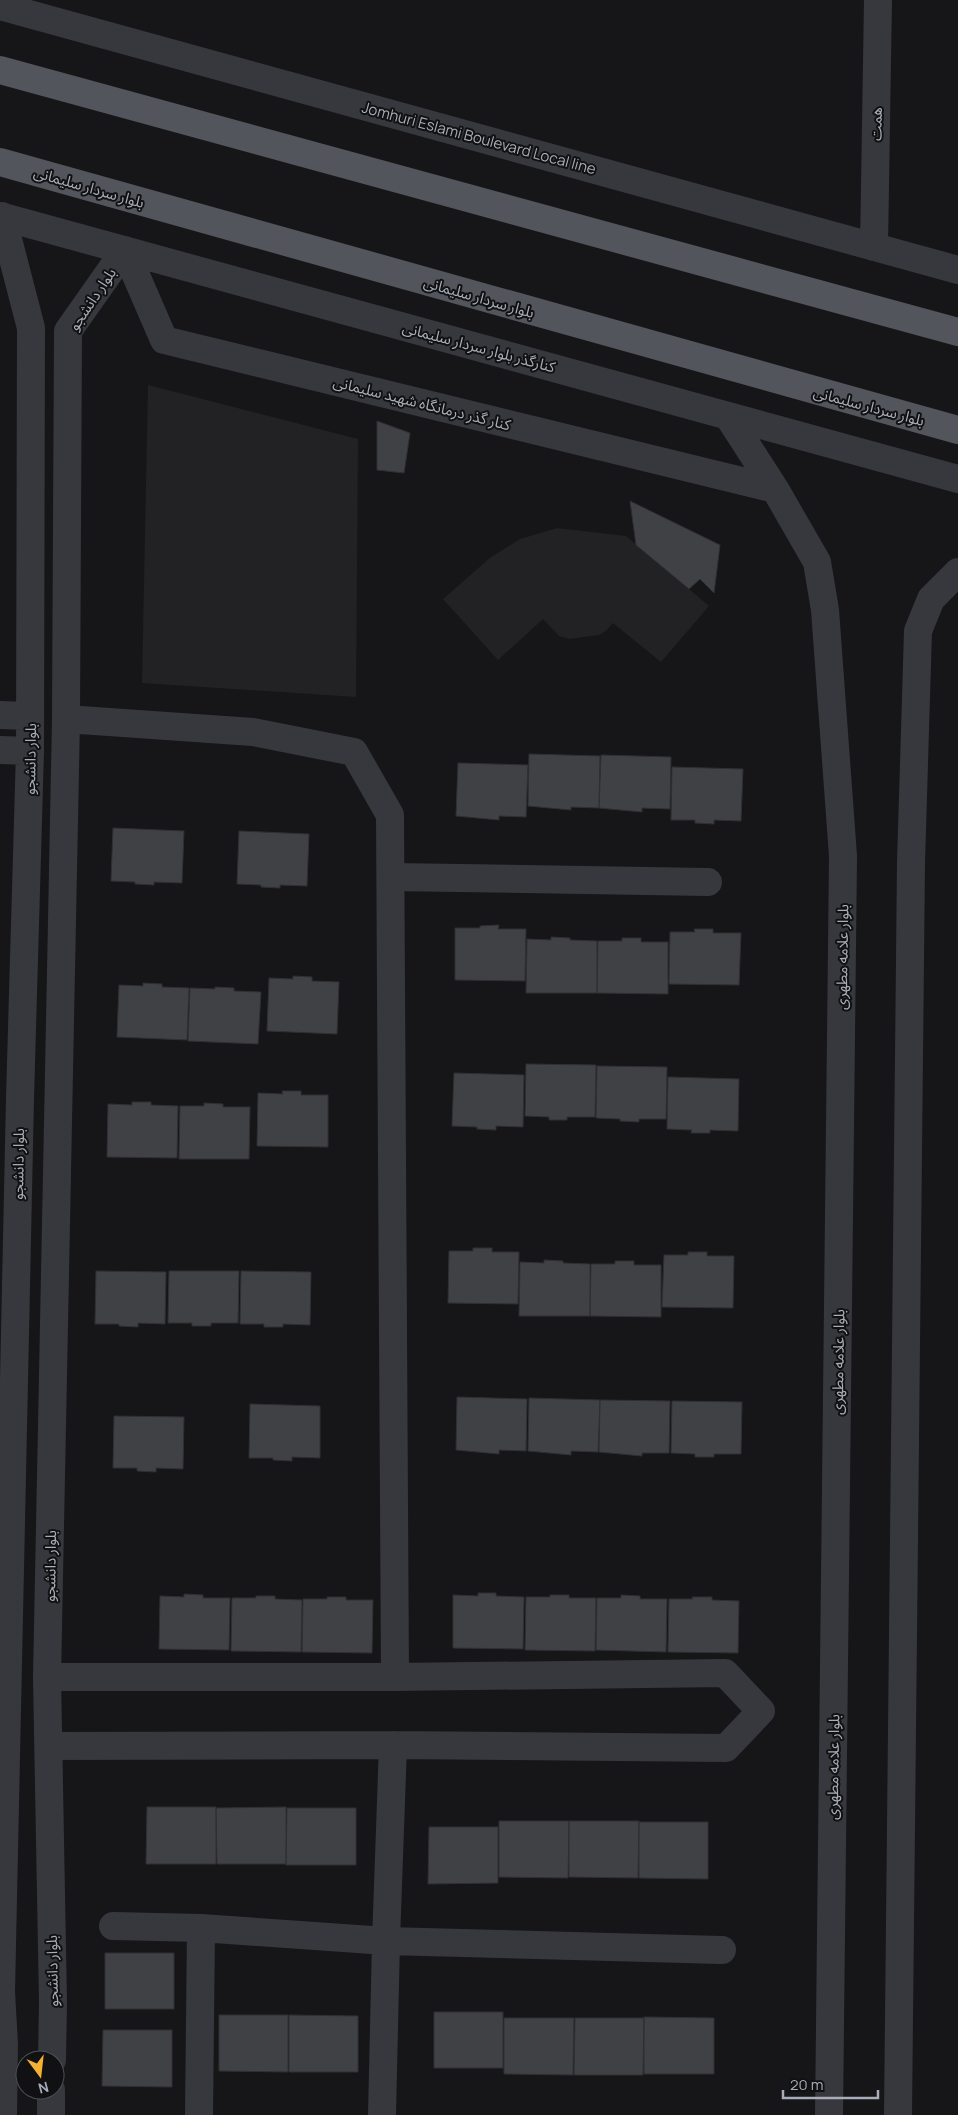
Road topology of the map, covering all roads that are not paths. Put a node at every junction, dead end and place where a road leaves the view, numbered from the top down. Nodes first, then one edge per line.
1 (878, 0) edge
2 (0, 6) edge
3 (0, 70) edge
4 (0, 162) edge
5 (1, 216) edge
6 (874, 247) junction
7 (125, 250) junction
8 (958, 270) edge
9 (31, 328) junction
10 (68, 331) junction
11 (958, 332) edge
12 (728, 416) junction
13 (958, 430) edge
14 (958, 478) edge
15 (775, 489) junction
16 (958, 572) edge
17 (0, 715) edge
18 (30, 716) junction
19 (66, 719) junction
20 (0, 750) edge
21 (30, 751) junction
22 (392, 877) junction
23 (708, 882) dead end
24 (10, 1098) edge
25 (47, 1676) junction
26 (395, 1677) junction
27 (394, 1745) junction
28 (49, 1746) junction
29 (113, 1926) dead end
30 (201, 1928) junction
31 (386, 1941) junction
32 (722, 1950) dead end
33 (2, 2044) edge
34 (52, 2050) edge
35 (51, 2100) edge
36 (3, 2115) edge
37 (51, 2115) edge
38 (199, 2115) edge
39 (382, 2115) edge
40 (829, 2115) edge
41 (898, 2115) edge

1 - 6 street, همت
2 - 6 street, Jomhuri Eslami Boulevard Local line
3 - 11 main road
4 - 13 main road, بلوار سردار سلیمانی
5 - 7 street, کنارگذر بلوار سردار سلیمانی
5 - 9 street, بلوار دانشجو
6 - 8 street, Jomhuri Eslami Boulevard Local line
7 - 10 street, بلوار دانشجو
7 - 12 street, کنارگذر بلوار سردار سلیمانی
7 - 15 street, کنار گذر درمانگاه شهید سلیمانی
9 - 10 street
9 - 18 street, بلوار دانشجو
10 - 19 street, بلوار دانشجو
12 - 14 street, کنارگذر بلوار سردار سلیمانی
12 - 15 street, بلوار علامه مطهری
15 - 40 street, بلوار علامه مطهری
16 - 41 street
17 - 18 street
18 - 21 street, بلوار دانشجو
19 - 22 street
19 - 25 street, بلوار دانشجو
20 - 21 street
21 - 24 street, بلوار دانشجو
22 - 23 street
22 - 26 street
24 - 33 street, بلوار دانشجو
25 - 26 street
25 - 28 street, بلوار دانشجو
26 - 27 street
27 - 28 street
27 - 31 street
28 - 34 street, بلوار دانشجو
29 - 30 street
30 - 31 street
30 - 38 street
31 - 32 street
31 - 39 street
33 - 36 street, بلوار دانشجو
35 - 37 street

